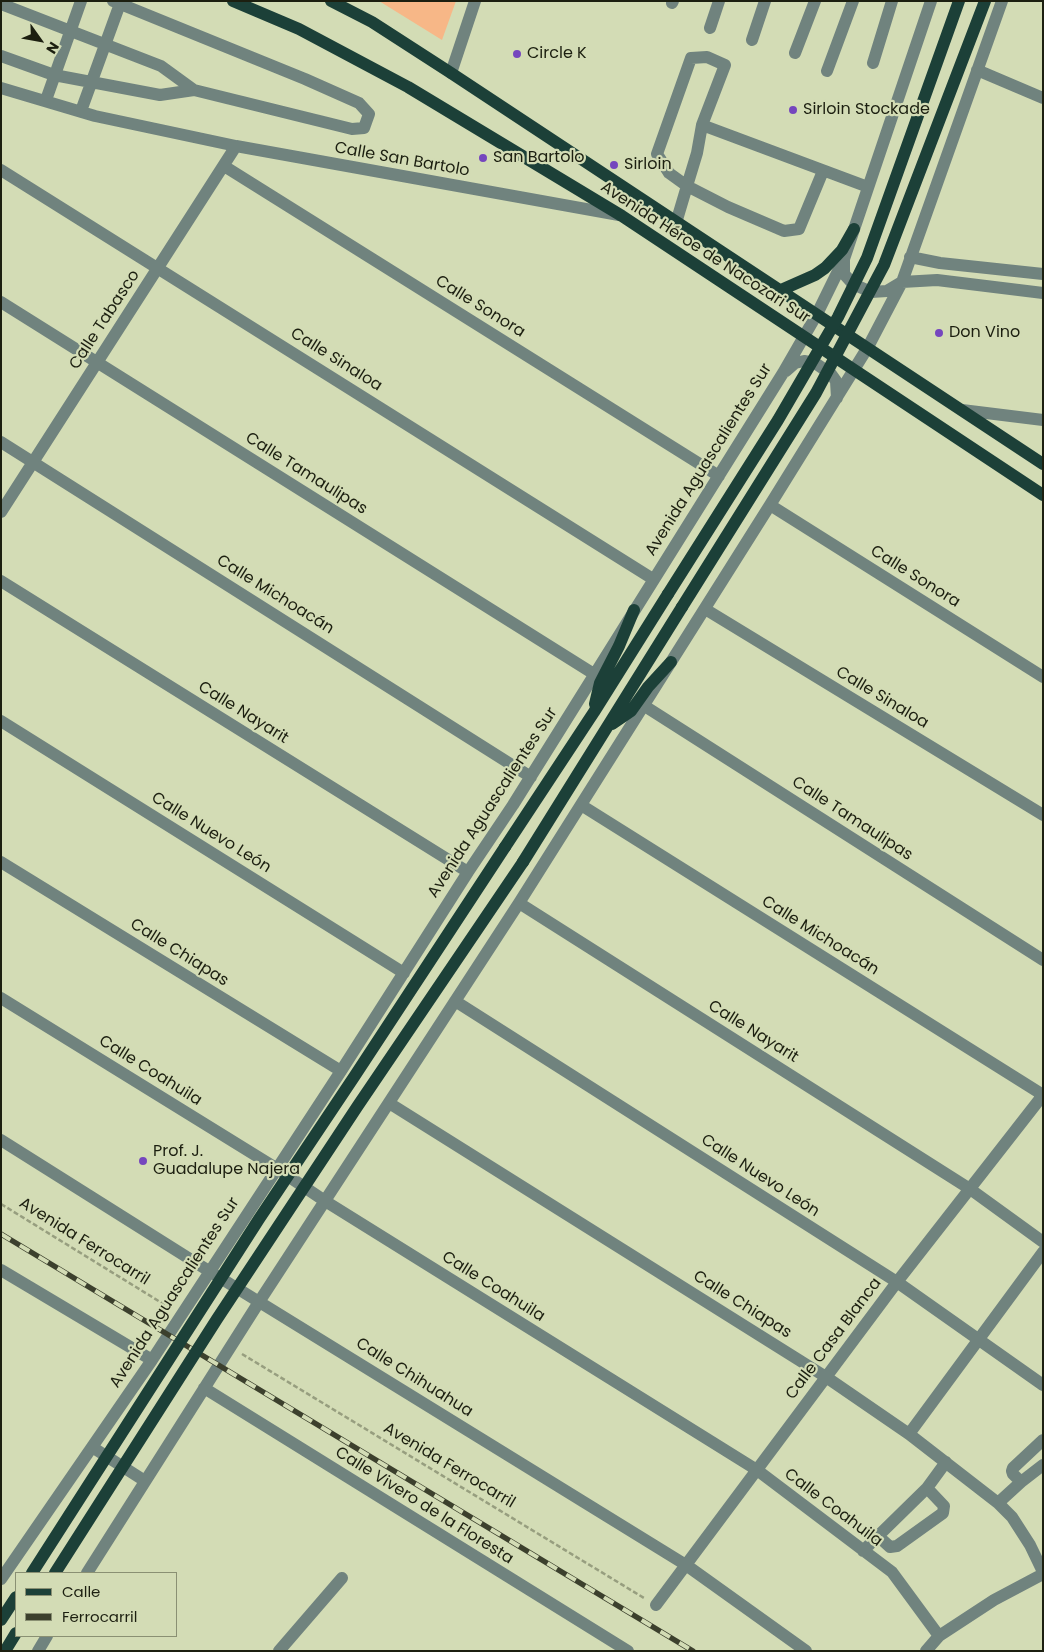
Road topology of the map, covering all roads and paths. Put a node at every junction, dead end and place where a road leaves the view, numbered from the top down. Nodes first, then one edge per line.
1 (81, 1) edge
2 (233, 1) edge
3 (330, 1) edge
4 (475, 1) edge
5 (719, 1) edge
6 (765, 1) edge
7 (815, 1) edge
8 (853, 1) edge
9 (892, 1) edge
10 (931, 1) edge
11 (959, 1) edge
12 (985, 1) edge
13 (1002, 1) edge
14 (118, 2) edge
15 (1, 4) edge
16 (710, 28) dead end
17 (70, 31) junction
18 (752, 40) dead end
19 (105, 45) junction
20 (795, 53) dead end
21 (1, 56) edge
22 (873, 63) dead end
23 (977, 70) junction
24 (827, 71) dead end
25 (450, 73) junction
26 (54, 75) junction
27 (92, 82) junction
28 (1, 88) edge
29 (194, 90) junction
30 (1043, 98) edge
31 (46, 100) junction
32 (81, 111) junction
33 (702, 125) junction
34 (236, 146) junction
35 (224, 166) junction
36 (1, 170) edge
37 (823, 171) junction
38 (687, 186) junction
39 (868, 187) junction
40 (622, 216) junction
41 (676, 223) junction
42 (854, 228) junction
43 (910, 256) junction
44 (844, 258) junction
45 (158, 268) junction
46 (1043, 274) edge
47 (902, 282) junction
48 (781, 290) junction
49 (1043, 293) edge
50 (1, 302) edge
51 (817, 314) junction
52 (804, 337) junction
53 (868, 347) junction
54 (97, 362) junction
55 (854, 370) junction
56 (783, 373) junction
57 (837, 398) junction
58 (962, 410) junction
59 (1043, 420) edge
60 (1, 442) edge
61 (33, 462) junction
62 (1043, 464) edge
63 (719, 476) junction
64 (1043, 495) edge
65 (770, 505) junction
66 (1, 512) edge
67 (653, 579) junction
68 (1, 581) edge
69 (705, 609) junction
70 (634, 610) junction
71 (671, 662) junction
72 (594, 674) junction
73 (1043, 677) edge
74 (644, 705) junction
75 (594, 712) junction
76 (1, 721) edge
77 (608, 727) junction
78 (531, 776) junction
79 (581, 804) junction
80 (1043, 815) edge
81 (1, 862) edge
82 (468, 872) junction
83 (519, 902) junction
84 (1043, 960) edge
85 (404, 973) junction
86 (1, 998) edge
87 (455, 1001) junction
88 (341, 1071) junction
89 (1043, 1095) edge
90 (389, 1103) junction
91 (1, 1140) edge
92 (276, 1168) junction
93 (970, 1190) junction
94 (325, 1201) junction
95 (1, 1204) edge
96 (1043, 1242) edge
97 (1043, 1252) edge
98 (1, 1270) edge
99 (209, 1271) junction
100 (897, 1282) junction
101 (259, 1302) junction
102 (181, 1315) junction
103 (978, 1340) junction
104 (230, 1347) junction
105 (152, 1360) junction
106 (826, 1377) junction
107 (1043, 1385) edge
108 (204, 1388) junction
109 (909, 1434) junction
110 (1043, 1440) edge
111 (92, 1447) junction
112 (946, 1462) junction
113 (1043, 1465) edge
114 (756, 1470) junction
115 (146, 1481) junction
116 (1021, 1482) junction
117 (927, 1488) junction
118 (998, 1503) junction
119 (878, 1536) junction
120 (863, 1551) junction
121 (686, 1565) junction
122 (33, 1572) edge
123 (56, 1572) edge
124 (88, 1572) edge
125 (1043, 1573) edge
126 (342, 1578) dead end
127 (1, 1580) edge
128 (15, 1599) edge
129 (656, 1605) joint
130 (1, 1620) edge
131 (15, 1635) edge
132 (939, 1636) junction
133 (47, 1637) edge
134 (5, 1651) edge
135 (38, 1651) edge
136 (279, 1651) edge
137 (628, 1651) edge
138 (806, 1651) edge
139 (926, 1651) edge

1 - 17 street
2 - 40 main road, Avenida Héroe de Nacozari Sur
3 - 25 main road, Avenida Héroe de Nacozari Sur
4 - 25 street
5 - 16 street
6 - 18 street
7 - 20 street
8 - 24 street
9 - 22 street
10 - 39 street, Avenida Aguascalientes Sur
11 - 75 main road, Avenida Aguascalientes Sur, bridge
12 - 77 main road, bridge
13 - 23 street
14 - 19 street
14 - 29 street
15 - 17 street
17 - 19 street
17 - 26 street
19 - 27 street
19 - 29 street
21 - 26 street
23 - 30 street
23 - 43 street
25 - 41 main road, Avenida Héroe de Nacozari Sur
26 - 27 street
26 - 31 street
27 - 29 street
27 - 32 street
28 - 31 street, Calle San Bartolo
31 - 32 street, Calle San Bartolo
32 - 34 street, Calle San Bartolo
33 - 37 street
33 - 38 street
33 - 38 street
34 - 35 street, Calle Tabasco
34 - 40 street, Calle San Bartolo
35 - 45 street, Calle Tabasco
35 - 63 street, Calle Sonora
36 - 45 street, Calle Sinaloa
37 - 38 street
37 - 39 street
38 - 41 street
39 - 42 street, Avenida Aguascalientes Sur
40 - 52 main road, Avenida Héroe de Nacozari Sur
41 - 48 main road, Avenida Héroe de Nacozari Sur
42 - 44 street, Avenida Aguascalientes Sur
42 - 48 main road
43 - 46 street
43 - 47 street
44 - 47 street
44 - 51 street, Avenida Aguascalientes Sur
45 - 54 street, Calle Tabasco
45 - 67 street, Calle Sinaloa
47 - 49 street
47 - 53 street
48 - 51 main road, Avenida Héroe de Nacozari Sur
50 - 54 street, Calle Tamaulipas
51 - 52 street, Avenida Aguascalientes Sur
51 - 53 main road, Avenida Héroe de Nacozari Sur
52 - 55 main road, Avenida Héroe de Nacozari Sur
52 - 56 street, Avenida Aguascalientes Sur
53 - 55 street
53 - 58 main road, Avenida Héroe de Nacozari Sur
54 - 61 street, Calle Tabasco
54 - 72 street, Calle Tamaulipas
55 - 57 street
55 - 64 main road, Avenida Héroe de Nacozari Sur
56 - 57 street
56 - 63 street, Avenida Aguascalientes Sur
57 - 65 street
58 - 59 street
58 - 62 main road, Avenida Héroe de Nacozari Sur
60 - 61 street, Calle Michoacán
61 - 66 street, Calle Tabasco
61 - 78 street, Calle Michoacán
63 - 67 street, Avenida Aguascalientes Sur
65 - 69 street
65 - 73 street, Calle Sonora
67 - 70 street, Avenida Aguascalientes Sur
68 - 82 street, Calle Nayarit
69 - 71 street
69 - 80 street, Calle Sinaloa
70 - 72 street, Avenida Aguascalientes Sur
70 - 75 main road
71 - 74 street
71 - 77 main road
72 - 78 street, Avenida Aguascalientes Sur
74 - 79 street
74 - 84 street, Calle Tamaulipas
75 - 122 main road, Avenida Aguascalientes Sur, bridge
76 - 85 street, Calle Nuevo León
77 - 123 main road, bridge
78 - 82 street, Avenida Aguascalientes Sur
79 - 83 street
79 - 89 street, Calle Michoacán
81 - 88 street, Calle Chiapas
82 - 85 street, Avenida Aguascalientes Sur
83 - 87 street
83 - 93 street, Calle Nayarit
85 - 88 street, Avenida Aguascalientes Sur
86 - 92 street, Calle Coahuila
87 - 90 street
87 - 100 street, Calle Nuevo León
88 - 92 street, Avenida Aguascalientes Sur
89 - 93 street, Calle Casa Blanca
90 - 94 street
90 - 106 street, Calle Chiapas
91 - 99 street, Calle Chihuahua
92 - 94 street, Calle Coahuila
92 - 99 street, Avenida Aguascalientes Sur
93 - 96 street, Calle Nayarit
93 - 100 street, Calle Casa Blanca
94 - 101 street
94 - 114 street, Calle Coahuila
95 - 102 path, Avenida Ferrocarril
97 - 103 street
98 - 105 street
99 - 101 street, Calle Chihuahua
99 - 102 street, Avenida Aguascalientes Sur
100 - 103 street, Calle Nuevo León
100 - 106 street, Calle Casa Blanca
101 - 104 street
101 - 121 street, Calle Chihuahua
102 - 105 street, Avenida Aguascalientes Sur
103 - 107 street, Calle Nuevo León
103 - 109 street
104 - 108 street
104 - 129 path, Avenida Ferrocarril
105 - 111 street, Avenida Aguascalientes Sur
106 - 109 street, Calle Chiapas
106 - 114 street, Calle Casa Blanca
108 - 115 street
108 - 137 street, Calle Vivero de la Floresta
109 - 112 street, Calle Chiapas
110 - 116 street
111 - 115 street
111 - 127 street, Avenida Aguascalientes Sur
112 - 117 street
112 - 118 street, Calle Chiapas
113 - 116 street
114 - 120 street, Calle Coahuila
114 - 121 street, Calle Casa Blanca
115 - 124 street
116 - 118 street
117 - 119 street
117 - 119 street
118 - 125 street, Calle Chiapas
119 - 120 street
120 - 132 street, Calle Coahuila
121 - 129 street, Calle Casa Blanca
121 - 138 street, Calle Chihuahua
125 - 132 street
126 - 136 street
128 - 130 main road
131 - 134 main road
132 - 139 street
133 - 135 street

